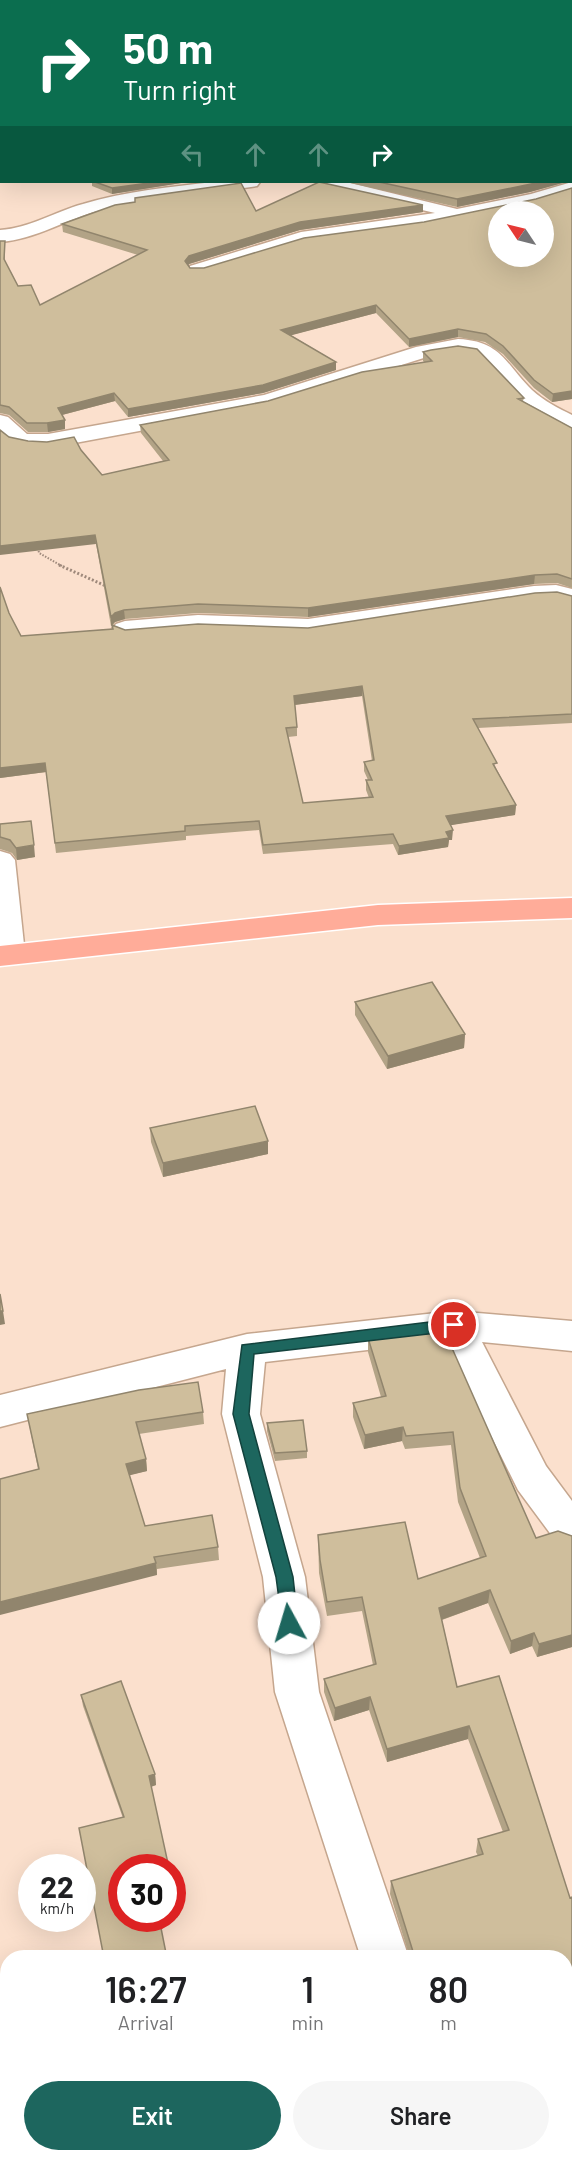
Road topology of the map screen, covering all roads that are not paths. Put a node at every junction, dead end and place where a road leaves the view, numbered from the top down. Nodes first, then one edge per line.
1 (244, 183) edge
2 (329, 183) edge
3 (572, 186) edge
4 (458, 213) junction
5 (0, 236) edge
6 (196, 270) edge
7 (0, 422) edge
8 (572, 424) edge
9 (21, 442) junction
10 (0, 453) edge
11 (572, 596) edge
12 (125, 629) edge
13 (0, 861) edge
14 (572, 908) edge
15 (5, 955) edge
16 (454, 1325) junction
17 (572, 1336) edge
18 (247, 1349) junction
19 (0, 1411) edge
20 (572, 1532) edge
21 (382, 1950) edge

1 - 5 street
2 - 4 street
3 - 4 street
4 - 6 street
7 - 9 street
8 - 9 street
9 - 10 street
11 - 12 street
13 - 15 street
14 - 15 highway
16 - 17 street
16 - 18 street
16 - 20 street
18 - 19 street
18 - 21 street

